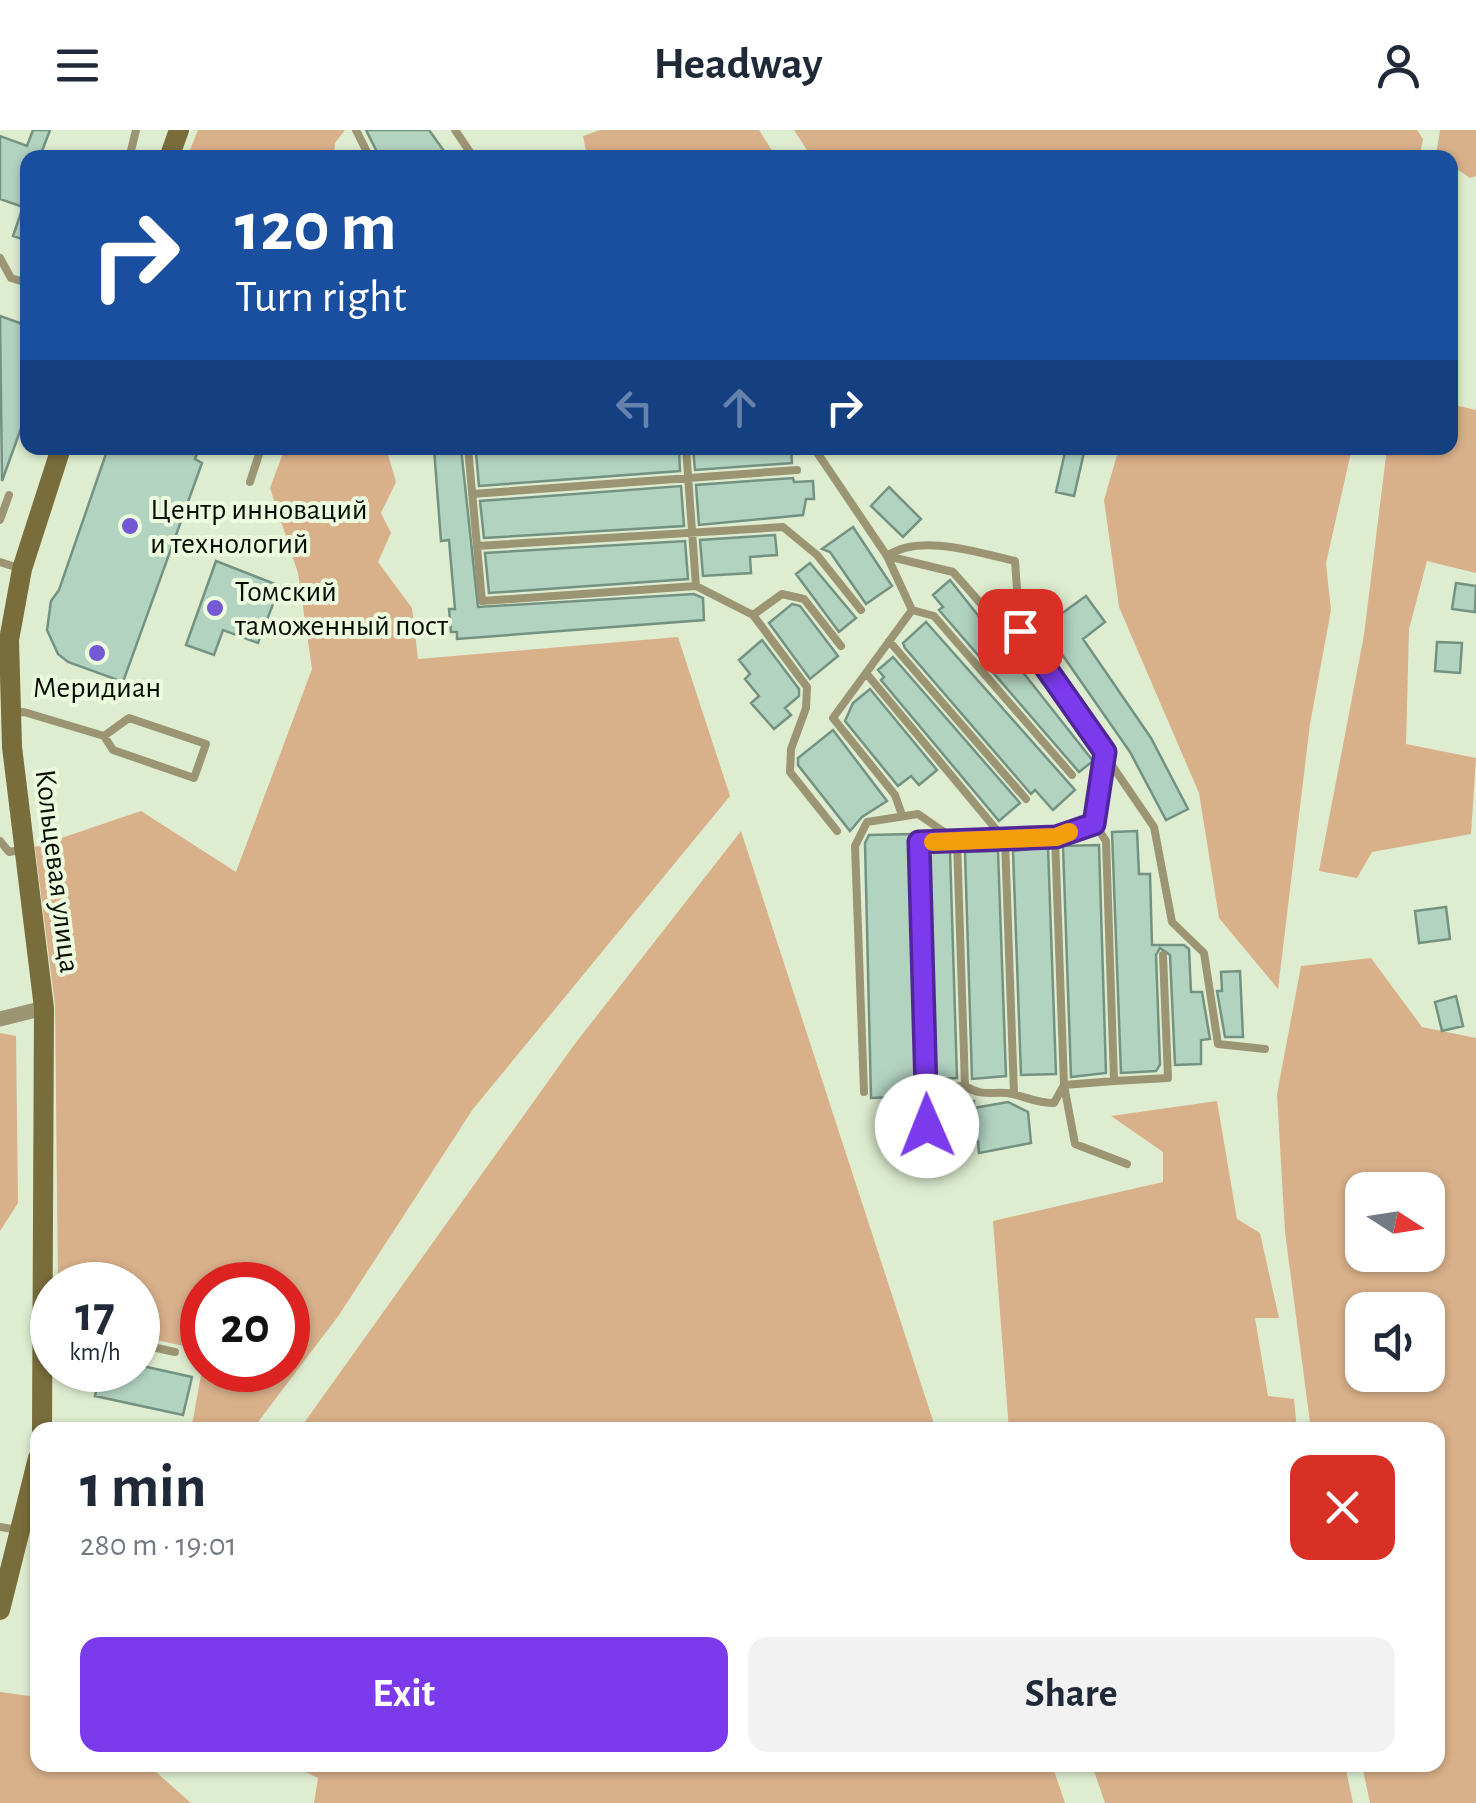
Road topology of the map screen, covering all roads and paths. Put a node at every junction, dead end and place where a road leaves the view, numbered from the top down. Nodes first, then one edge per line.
1 (1, 260) edge
2 (20, 280) edge
3 (58, 455) edge
4 (259, 455) edge
5 (469, 455) edge
6 (686, 455) edge
7 (819, 455) edge
8 (797, 470) dead end
9 (688, 478) junction
10 (250, 482) dead end
11 (472, 494) junction
12 (8, 496) dead end
13 (0, 520) edge
14 (692, 532) junction
15 (477, 546) junction
16 (888, 556) junction
17 (0, 562) edge
18 (22, 569) junction
19 (696, 586) junction
20 (861, 610) dead end
21 (912, 610) junction
22 (753, 615) junction
23 (998, 622) dead end
24 (5, 640) edge
25 (889, 641) junction
26 (842, 646) dead end
27 (866, 673) junction
28 (11, 713) junction
29 (104, 736) junction
30 (1105, 752) junction
31 (1072, 775) dead end
32 (1026, 799) dead end
33 (902, 815) junction
34 (1094, 824) junction
35 (837, 831) dead end
36 (1056, 837) junction
37 (1005, 840) junction
38 (957, 841) junction
39 (0, 842) edge
40 (24, 849) junction
41 (1163, 956) dead end
42 (44, 1008) junction
43 (0, 1019) edge
44 (1266, 1049) dead end
45 (1114, 1082) junction
46 (1064, 1084) junction
47 (965, 1086) junction
48 (926, 1087) junction
49 (864, 1092) dead end
50 (1014, 1094) junction
51 (927, 1126) dead end
52 (1128, 1164) dead end
53 (48, 1262) edge
54 (160, 1349) edge
55 (175, 1352) dead end
56 (45, 1392) edge
57 (43, 1422) edge
58 (30, 1494) edge
59 (0, 1527) edge
60 (22, 1531) junction
61 (0, 1610) edge

1 - 2 lane
3 - 18 street, Кольцевая улица
4 - 10 lane
5 - 11 lane
6 - 9 lane
7 - 16 lane
8 - 9 lane
9 - 11 lane
9 - 14 lane
11 - 15 lane
12 - 13 lane
14 - 15 lane
14 - 19 lane
14 - 20 lane
15 - 19 lane
16 - 21 lane
16 - 23 lane
16 - 30 lane
17 - 18 lane
18 - 24 street, Кольцевая улица
19 - 22 lane
21 - 25 lane
21 - 31 lane
22 - 26 lane
22 - 35 lane
24 - 28 street, Кольцевая улица
25 - 27 lane
25 - 32 lane
27 - 33 lane
27 - 37 lane
28 - 29 lane
28 - 40 street, Кольцевая улица
29 - 29 lane
30 - 34 lane
30 - 44 lane
33 - 38 lane
33 - 49 lane
34 - 36 lane
34 - 45 lane
36 - 37 lane
36 - 46 lane
37 - 38 lane
37 - 50 lane
38 - 47 lane
38 - 48 lane
39 - 40 lane
40 - 42 street, Кольцевая улица
41 - 45 lane
42 - 43 street
42 - 53 street, Кольцевая улица
45 - 46 lane
46 - 50 lane
46 - 52 lane
47 - 48 lane
47 - 50 lane
48 - 51 lane
54 - 55 lane
56 - 57 street, Кольцевая улица
58 - 60 street
59 - 60 lane
60 - 61 street

